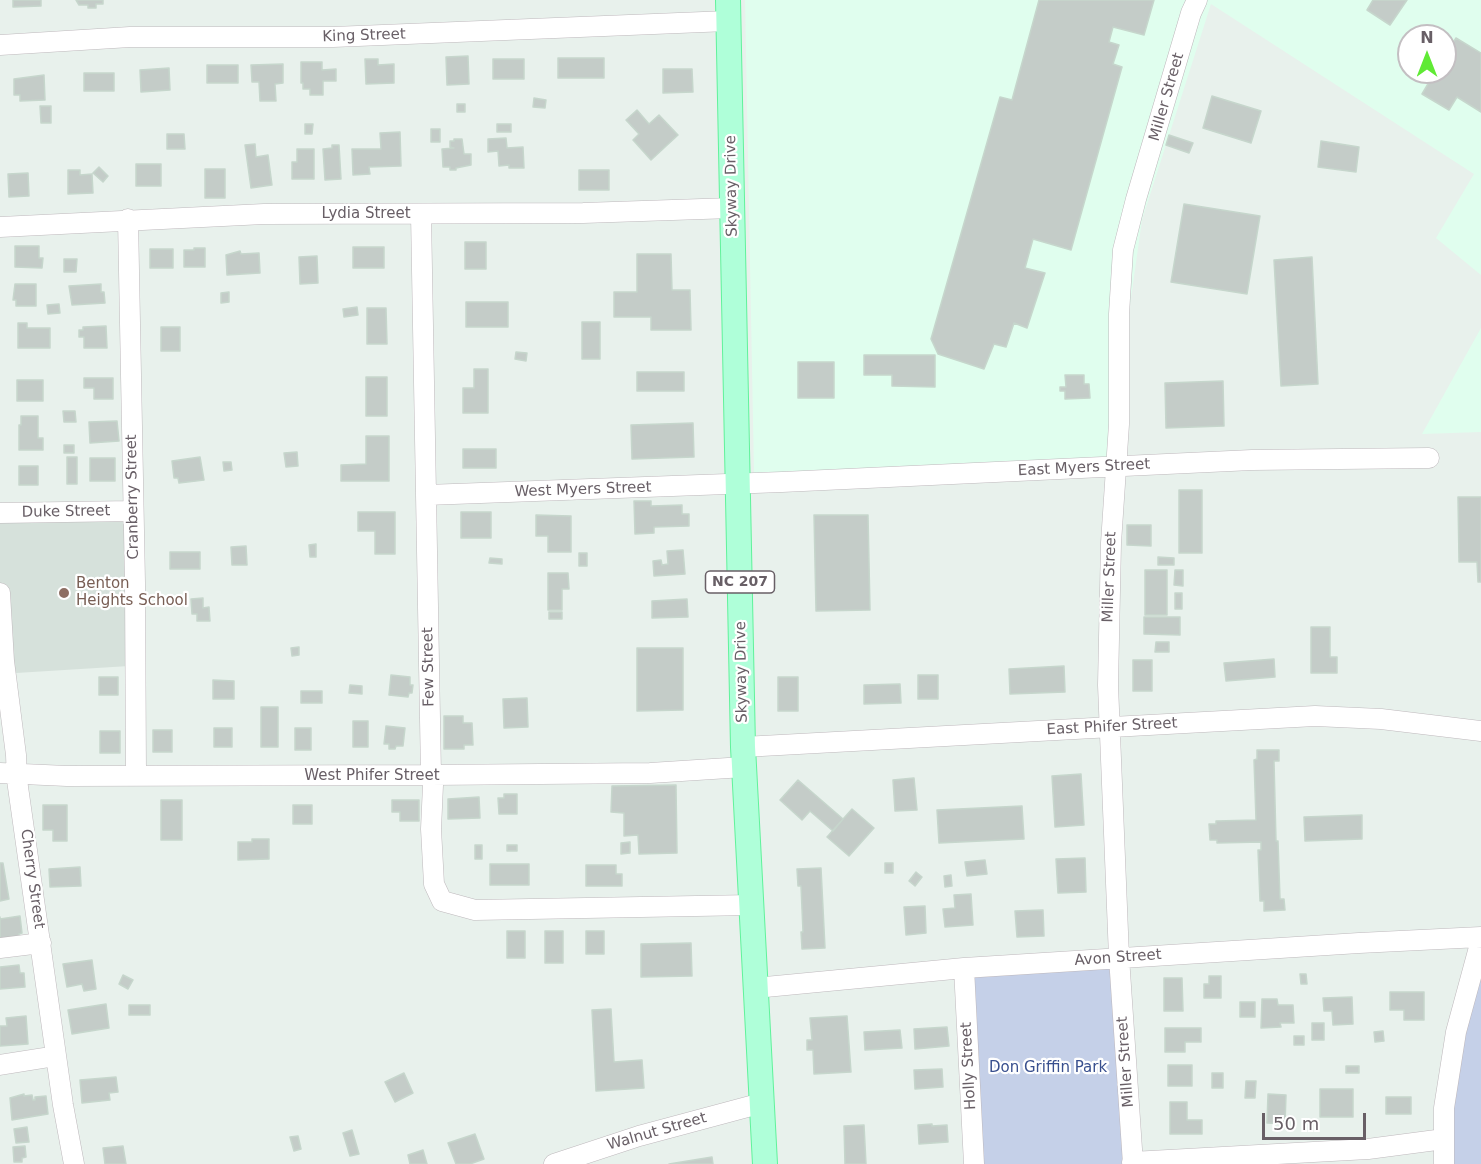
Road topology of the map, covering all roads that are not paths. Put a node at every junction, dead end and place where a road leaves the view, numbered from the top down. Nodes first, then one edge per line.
1 (1197, 0) edge
2 (728, 10) edge
3 (0, 45) edge
4 (732, 208) junction
5 (421, 214) junction
6 (128, 219) junction
7 (0, 226) edge
8 (1429, 458) dead end
9 (1115, 467) junction
10 (739, 483) junction
11 (426, 495) junction
12 (132, 511) junction
13 (0, 513) edge
14 (0, 593) edge
15 (1109, 727) junction
16 (1481, 731) edge
17 (744, 757) junction
18 (9, 773) edge
19 (136, 775) junction
20 (431, 776) junction
21 (752, 905) junction
22 (1481, 938) edge
23 (40, 944) junction
24 (0, 948) edge
25 (1119, 957) junction
26 (964, 968) junction
27 (755, 988) junction
28 (56, 1056) junction
29 (0, 1065) edge
30 (762, 1103) junction
31 (1444, 1139) junction
32 (1133, 1163) edge
33 (75, 1164) edge
34 (554, 1164) edge
35 (765, 1164) edge
36 (974, 1164) edge
37 (1444, 1164) edge

1 - 9 street, Miller Street
2 - 3 street, King Street
2 - 4 main road, Skyway Drive / NC 207
4 - 5 street, Lydia Street
4 - 10 main road, Skyway Drive / NC 207
5 - 6 street, Lydia Street
5 - 11 street, Few Street
6 - 7 street, Lydia Street
6 - 12 street, Cranberry Street
8 - 9 street, East Myers Street
9 - 10 street, East Myers Street
9 - 15 street, Miller Street
10 - 11 street, West Myers Street
10 - 17 main road, Skyway Drive / NC 207
11 - 20 street, Few Street
12 - 13 street, Duke Street
12 - 19 street, Cranberry Street
14 - 18 street, Cherry Street
15 - 16 street, East Phifer Street
15 - 17 street, East Phifer Street
15 - 25 street, Miller Street
17 - 20 street, West Phifer Street
17 - 21 main road, Skyway Drive / NC 207
18 - 19 street, West Phifer Street
18 - 23 street, Cherry Street
19 - 20 street, West Phifer Street
20 - 21 street, Few Street
21 - 27 main road, Skyway Drive / NC 207
22 - 25 street, Avon Street
22 - 31 street
23 - 24 street
23 - 28 street, Cherry Street
25 - 26 street, Avon Street
25 - 32 street, Miller Street
26 - 27 street, Avon Street
26 - 36 street, Holly Street
27 - 30 main road, Skyway Drive / NC 207
28 - 29 street
28 - 33 street, Cherry Street
30 - 34 street, Walnut Street
30 - 35 main road, Skyway Drive / NC 207
31 - 32 street
31 - 37 street

